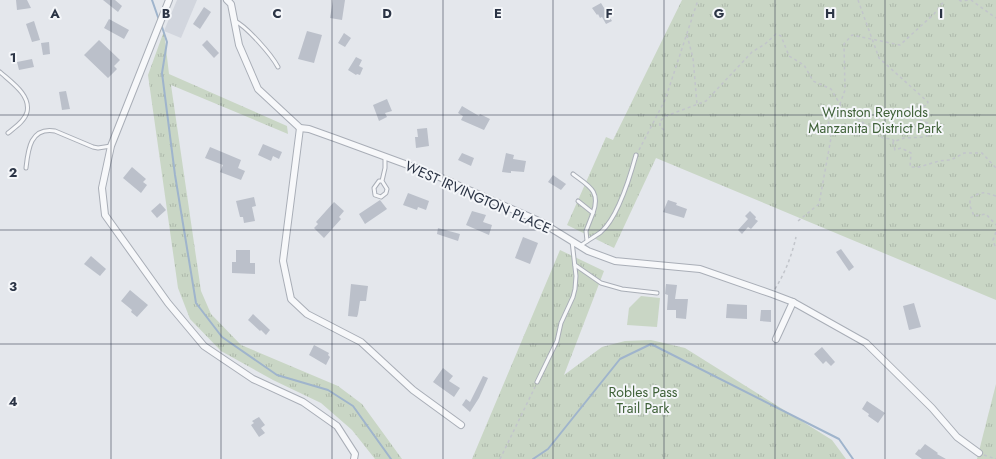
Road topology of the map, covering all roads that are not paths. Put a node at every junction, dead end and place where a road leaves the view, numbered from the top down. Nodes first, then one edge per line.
1 (169, 0) edge
2 (230, 1) edge
3 (234, 20) junction
4 (278, 67) dead end
5 (0, 72) edge
6 (300, 128) junction
7 (8, 133) dead end
8 (111, 146) junction
9 (636, 155) road end
10 (385, 157) junction
11 (26, 168) dead end
12 (572, 174) dead end
13 (382, 181) junction
14 (578, 201) dead end
15 (593, 213) junction
16 (572, 241) junction
17 (586, 241) junction
18 (579, 246) junction
19 (575, 265) junction
20 (658, 293) dead end
21 (793, 302) junction
22 (776, 339) dead end
23 (538, 382) road end
24 (461, 425) dead end
25 (979, 453) road end
26 (354, 459) edge

1 - 8 street
2 - 3 street, WEST IRVINGTON PLACE
3 - 4 lane
3 - 6 street, WEST IRVINGTON PLACE
5 - 7 lane
6 - 10 street, WEST IRVINGTON PLACE
6 - 24 street
8 - 11 lane
8 - 26 street
9 - 17 lane
10 - 13 lane
10 - 16 street, WEST IRVINGTON PLACE
12 - 15 lane
13 - 13 lane
14 - 15 lane
15 - 17 lane
16 - 18 street, WEST IRVINGTON PLACE
16 - 19 lane
17 - 18 lane
18 - 21 street, WEST IRVINGTON PLACE
19 - 20 lane
19 - 23 lane
21 - 22 street
21 - 25 street, WEST IRVINGTON PLACE

